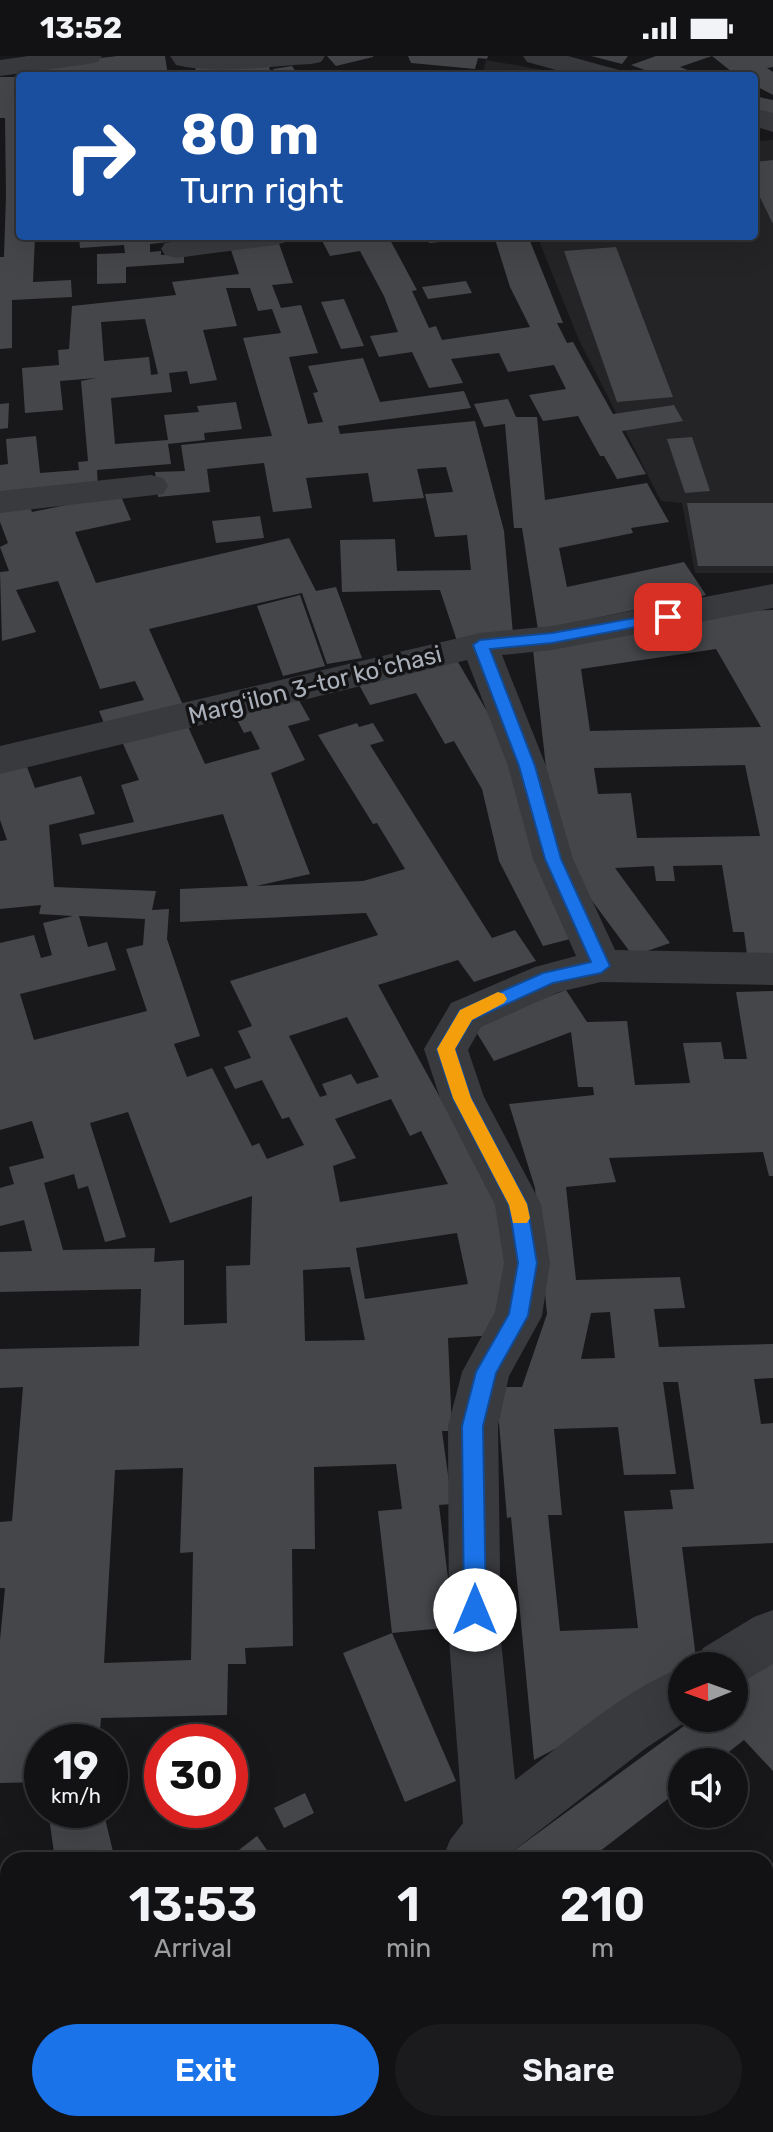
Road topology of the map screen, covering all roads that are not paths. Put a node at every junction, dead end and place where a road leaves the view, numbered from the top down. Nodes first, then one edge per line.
1 (88, 56) edge
2 (311, 56) edge
3 (537, 56) edge
4 (186, 64) edge
5 (0, 68) edge
6 (595, 72) edge
7 (245, 240) edge
8 (176, 249) dead end
9 (151, 486) dead end
10 (0, 502) edge
11 (773, 596) edge
12 (480, 645) junction
13 (0, 760) edge
14 (601, 966) junction
15 (773, 969) edge
16 (773, 1635) edge
17 (745, 1652) edge
18 (668, 1702) edge
19 (481, 1846) edge

1 - 5 street
2 - 4 street
3 - 6 street
7 - 8 street
9 - 10 street
11 - 12 street, Margʻilon 3-tor koʻchasi
12 - 13 street, Margʻilon 3-tor koʻchasi
12 - 14 street
14 - 15 street
14 - 19 street
16 - 17 street
18 - 19 street

